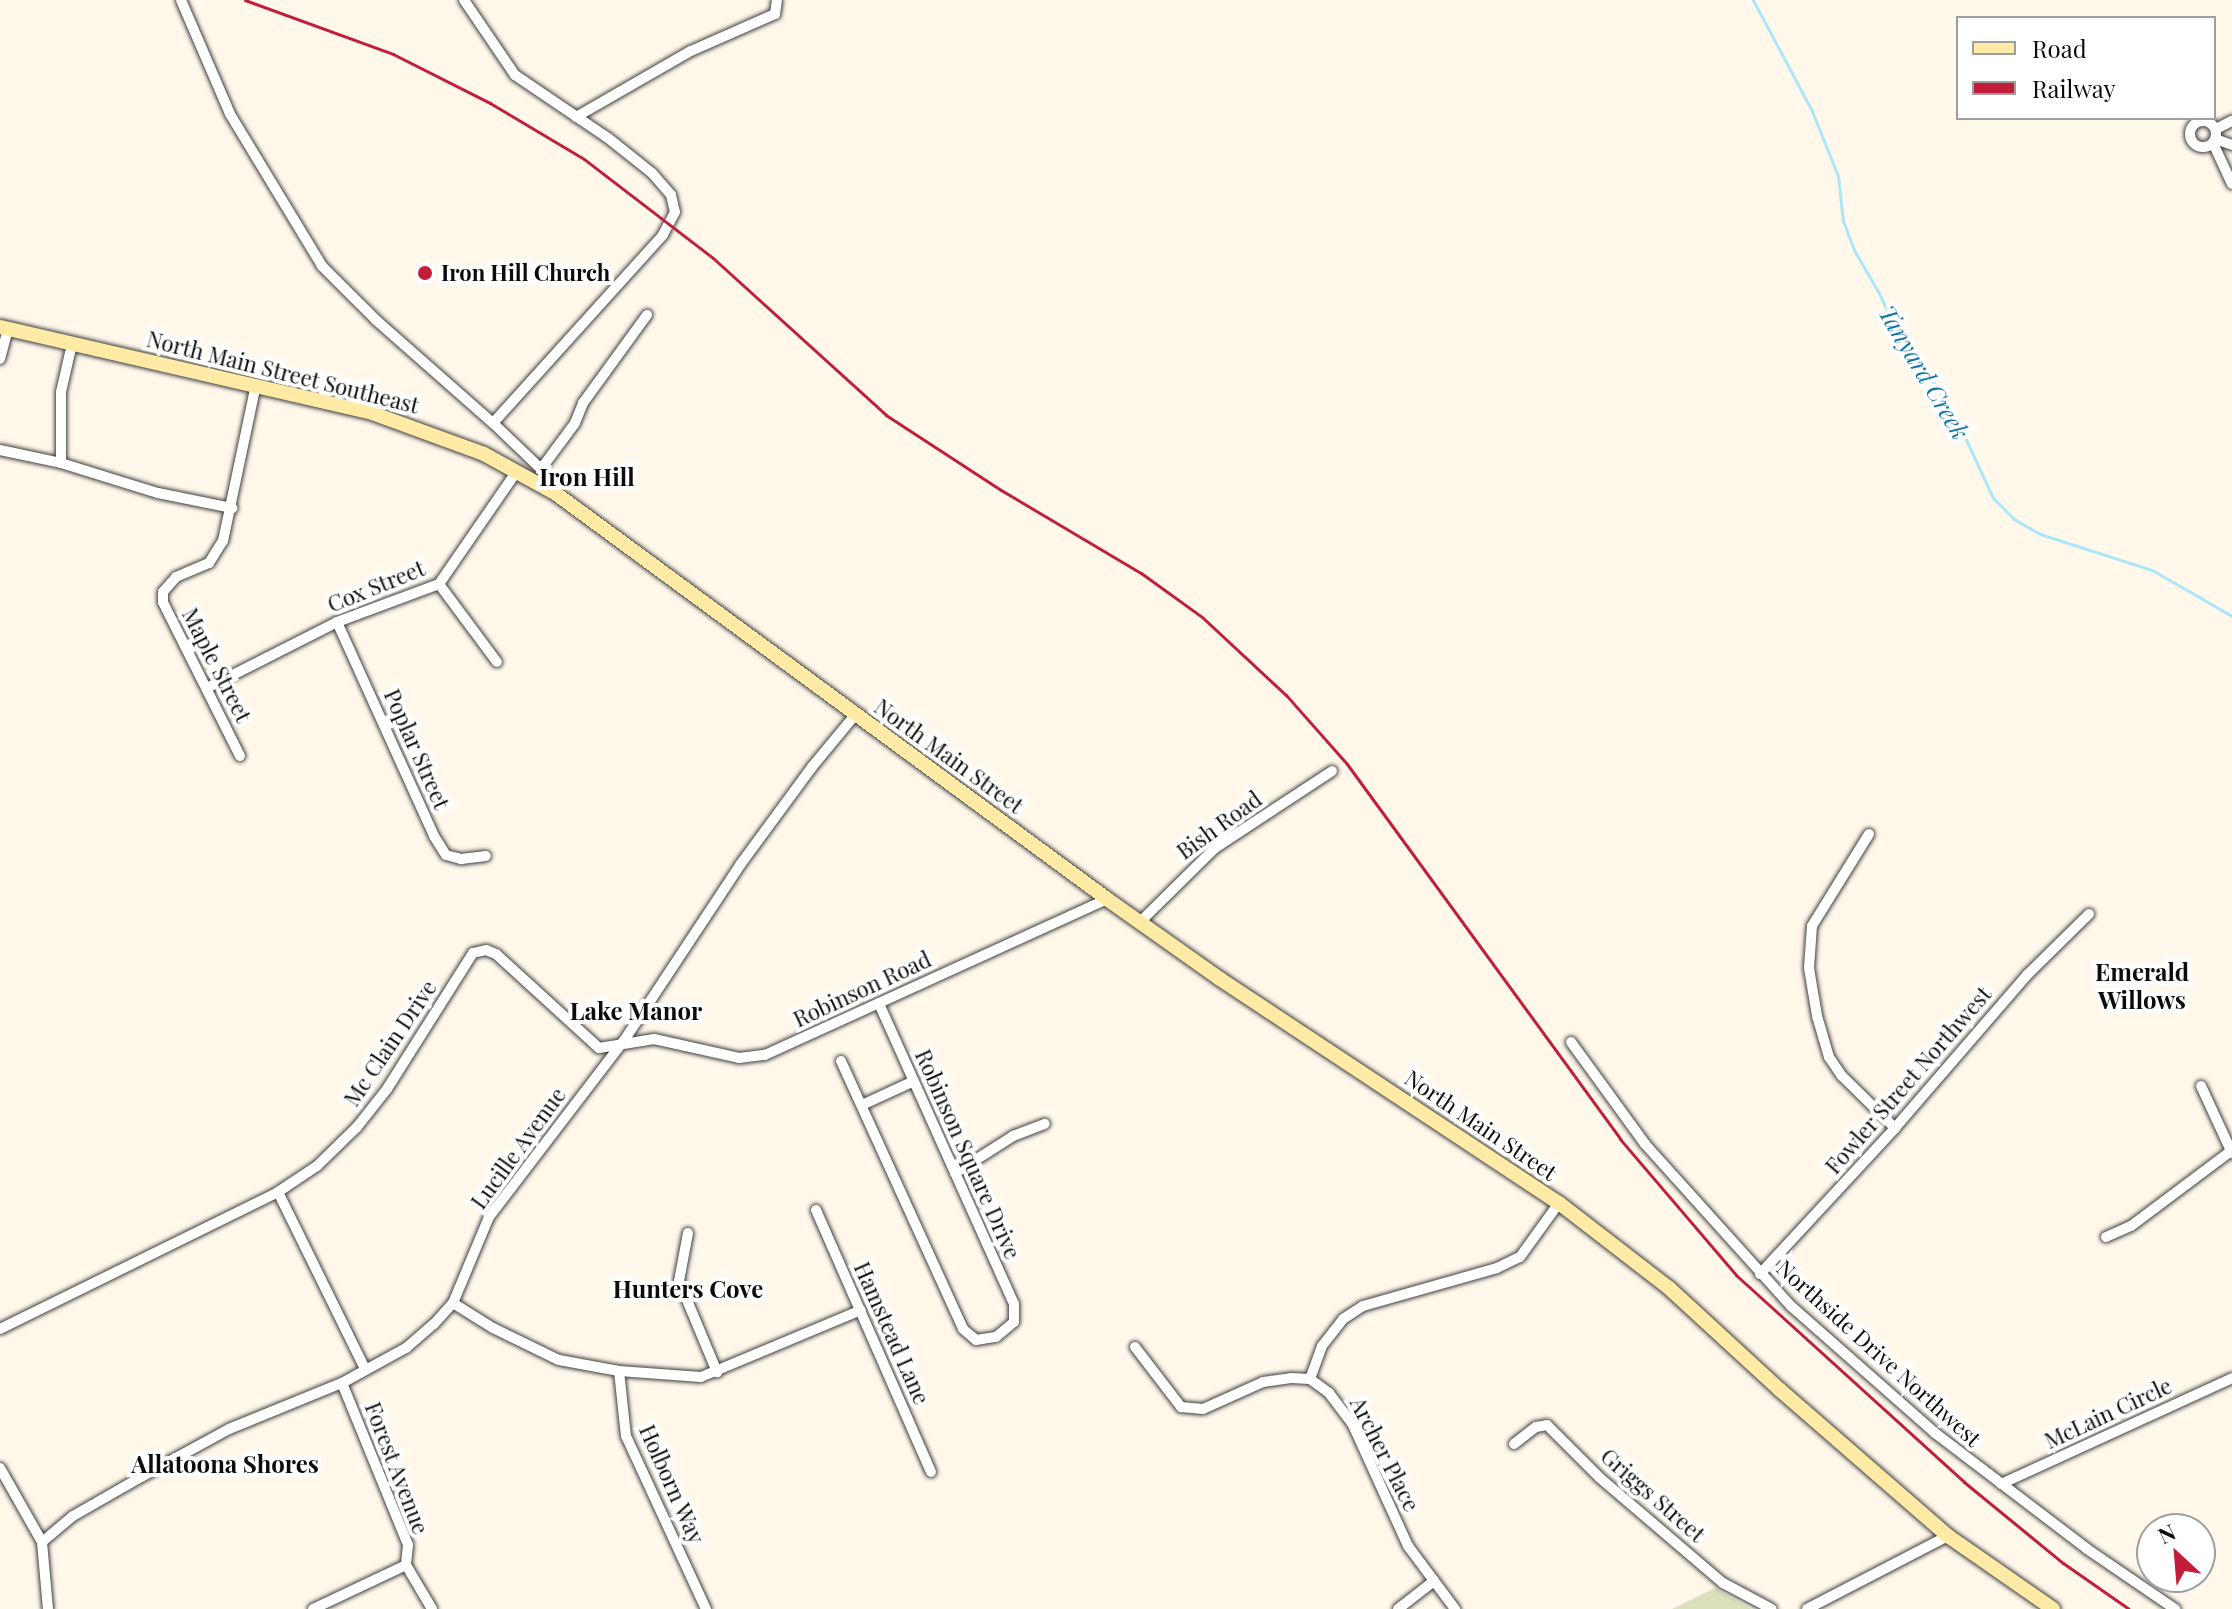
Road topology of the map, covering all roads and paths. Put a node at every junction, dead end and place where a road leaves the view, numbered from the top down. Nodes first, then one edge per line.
1 (181, 0) edge
2 (464, 0) edge
3 (777, 0) edge
4 (576, 117) junction
5 (2232, 121) edge
6 (2215, 137) junction
7 (2232, 145) edge
8 (2232, 184) edge
9 (647, 315) dead end
10 (4, 328) edge
11 (72, 344) junction
12 (0, 359) edge
13 (256, 385) junction
14 (493, 423) junction
15 (0, 450) edge
16 (61, 463) junction
17 (541, 469) junction
18 (517, 471) junction
19 (555, 493) junction
20 (232, 508) junction
21 (439, 584) junction
22 (337, 622) junction
23 (497, 662) dead end
24 (207, 688) junction
25 (855, 715) junction
26 (240, 756) dead end
27 (1332, 771) dead end
28 (1869, 834) dead end
29 (486, 856) dead end
30 (1107, 899) junction
31 (2089, 914) dead end
32 (1140, 922) junction
33 (879, 1003) junction
34 (623, 1042) junction
35 (1571, 1042) dead end
36 (841, 1061) dead end
37 (914, 1081) junction
38 (2201, 1086) dead end
39 (862, 1105) junction
40 (1045, 1124) dead end
41 (1895, 1128) junction
42 (2232, 1152) edge
43 (955, 1173) junction
44 (278, 1192) junction
45 (1559, 1203) junction
46 (816, 1210) dead end
47 (688, 1233) dead end
48 (2106, 1237) dead end
49 (1760, 1274) junction
50 (453, 1303) junction
51 (861, 1310) junction
52 (0, 1329) edge
53 (1135, 1347) dead end
54 (365, 1369) junction
55 (619, 1371) junction
56 (717, 1372) junction
57 (2232, 1378) edge
58 (1310, 1379) junction
59 (342, 1383) junction
60 (1514, 1444) dead end
61 (0, 1468) edge
62 (931, 1472) dead end
63 (2001, 1484) junction
64 (1948, 1536) junction
65 (42, 1542) junction
66 (406, 1565) junction
67 (1434, 1581) junction
68 (48, 1609) edge
69 (313, 1609) edge
70 (432, 1609) edge
71 (706, 1609) edge
72 (1398, 1609) edge
73 (1455, 1609) edge
74 (1772, 1609) edge
75 (1807, 1609) edge
76 (2053, 1609) edge
77 (2175, 1609) edge

1 - 14 street
2 - 4 street
3 - 4 street
4 - 14 street
5 - 6 street
6 - 7 street
6 - 8 street
9 - 17 street
10 - 11 main road, North Main Street Southeast
10 - 12 street
11 - 13 main road, North Main Street Southeast
11 - 16 street
13 - 18 main road, North Main Street Southeast
13 - 20 street
14 - 17 street
15 - 16 street
16 - 20 street
17 - 19 street
18 - 19 main road, North Main Street Southeast
18 - 21 street, Cox Street
19 - 25 main road, North Main Street Southeast
20 - 24 street, Maple Street
21 - 22 street, Cox Street
21 - 23 street
22 - 24 street, Cox Street
22 - 29 street, Poplar Street
24 - 26 street, Maple Street
25 - 30 main road, North Main Street
25 - 34 street, Lucille Avenue
27 - 32 street, Bish Road
28 - 41 street
30 - 32 main road, North Main Street
30 - 33 street, Robinson Road
31 - 41 street, Fowler Street Northwest
32 - 45 main road, North Main Street
33 - 34 street, Robinson Road
33 - 37 street, Robinson Square Drive
34 - 44 street, Mc Clain Drive
34 - 50 street, Lucille Avenue
35 - 49 street, Northside Drive Northwest
36 - 39 street
37 - 39 street
37 - 43 street, Robinson Square Drive
38 - 42 street
39 - 43 street, Robinson Square Drive
40 - 43 street
41 - 49 street, Fowler Street Northwest
42 - 48 street
44 - 52 street, Mc Clain Drive
44 - 54 street
45 - 58 street
45 - 64 main road, North Main Street
46 - 51 street, Hamstead Lane
47 - 56 street
49 - 63 street, Northside Drive Northwest
50 - 54 street, Lucille Avenue
50 - 55 street
51 - 56 street
51 - 62 street, Hamstead Lane
53 - 58 street
54 - 59 street, Lucille Avenue
55 - 56 street
55 - 71 street, Holborn Way
57 - 63 street, McLain Circle
58 - 67 street, Archer Place
59 - 65 street, Lucille Avenue
59 - 66 street, Forest Avenue
60 - 74 street, Griggs Street
61 - 65 street
63 - 77 street, Northside Drive Northwest
64 - 75 street
64 - 76 main road, North Main Street
65 - 68 street
66 - 69 street
66 - 70 street, Forest Avenue
67 - 72 street
67 - 73 street, Archer Place

